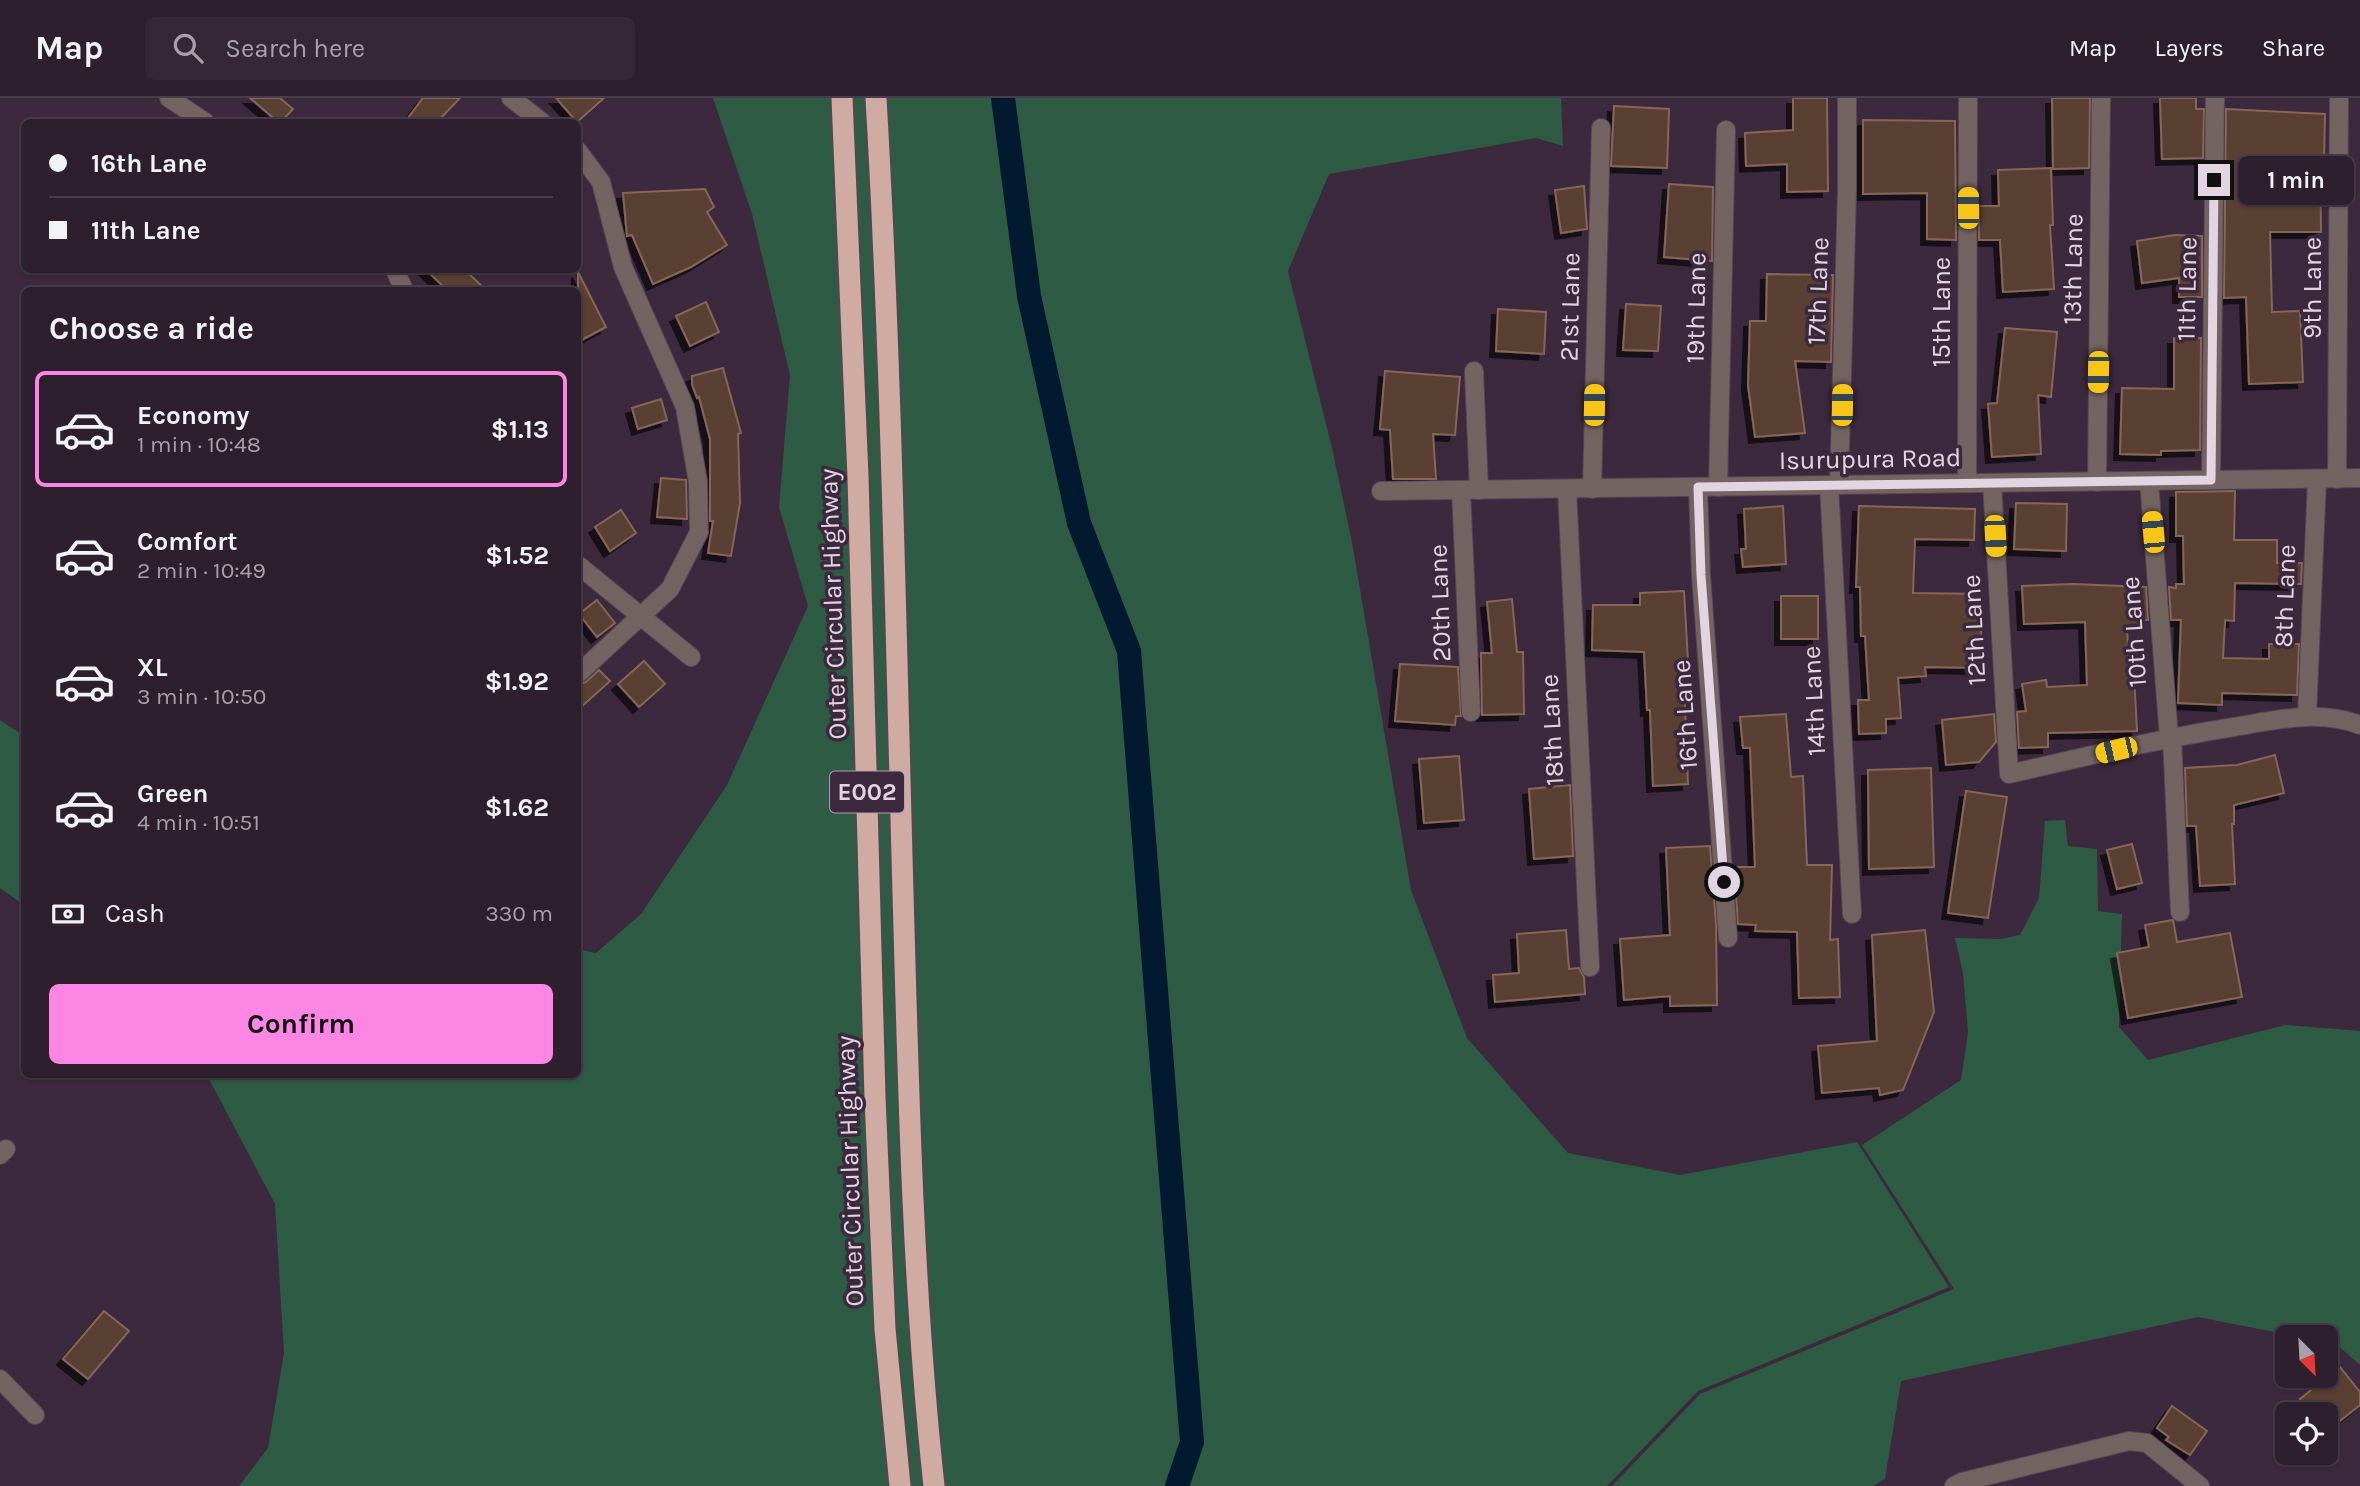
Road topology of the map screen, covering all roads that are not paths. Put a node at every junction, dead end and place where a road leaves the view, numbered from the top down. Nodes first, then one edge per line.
1 (169, 98) edge
2 (511, 98) edge
3 (842, 98) edge
4 (876, 98) edge
5 (1847, 98) edge
6 (1968, 98) edge
7 (2101, 98) edge
8 (2215, 98) edge
9 (2339, 98) edge
10 (200, 119) edge
11 (538, 119) edge
12 (1601, 128) dead end
13 (1726, 130) dead end
14 (581, 155) edge
15 (1474, 372) dead end
16 (2360, 478) edge
17 (2316, 479) junction
18 (2337, 479) junction
19 (2211, 480) junction
20 (2149, 481) junction
21 (2097, 482) junction
22 (1992, 483) junction
23 (1967, 484) junction
24 (1834, 485) junction
25 (1698, 487) junction
26 (1718, 487) junction
27 (1567, 489) junction
28 (1592, 489) junction
29 (1470, 490) junction
30 (1381, 491) dead end
31 (581, 568) edge
32 (638, 616) junction
33 (691, 657) dead end
34 (581, 671) edge
35 (1471, 712) dead end
36 (2306, 716) junction
37 (2360, 725) edge
38 (2171, 737) junction
39 (2180, 912) dead end
40 (1852, 914) dead end
41 (1728, 938) dead end
42 (1590, 967) dead end
43 (0, 1378) edge
44 (35, 1415) dead end
45 (900, 1486) edge
46 (934, 1486) edge
47 (1954, 1486) edge
48 (2200, 1486) edge

1 - 10 street
2 - 11 street
3 - 45 highway, Outer Circular Highway / E002
4 - 46 highway, E002
5 - 24 street, 17th Lane
6 - 23 street, 15th Lane
7 - 21 street, 13th Lane
8 - 19 street, 11th Lane
9 - 18 street, 9th Lane
12 - 28 street, 21st Lane
13 - 26 street, 19th Lane
14 - 32 street
15 - 29 street, 20th Lane
16 - 18 street, Isurupura Road
17 - 18 street, Isurupura Road
17 - 19 street, Isurupura Road
17 - 36 street, 8th Lane
19 - 20 street, Isurupura Road
20 - 21 street, Isurupura Road
20 - 38 street, 10th Lane
21 - 22 street, Isurupura Road
22 - 23 street, Isurupura Road
22 - 38 street, 12th Lane
23 - 24 street, Isurupura Road
24 - 26 street, Isurupura Road
24 - 40 street, 14th Lane
25 - 26 street, Isurupura Road
25 - 28 street, Isurupura Road
25 - 41 street, 16th Lane
27 - 28 street, Isurupura Road
27 - 29 street, Isurupura Road
27 - 42 street, 18th Lane
29 - 30 street, Isurupura Road
29 - 35 street, 20th Lane
31 - 32 street
32 - 33 street
32 - 34 street
36 - 37 street
36 - 38 street
38 - 39 street, 10th Lane
43 - 44 street
47 - 48 street

